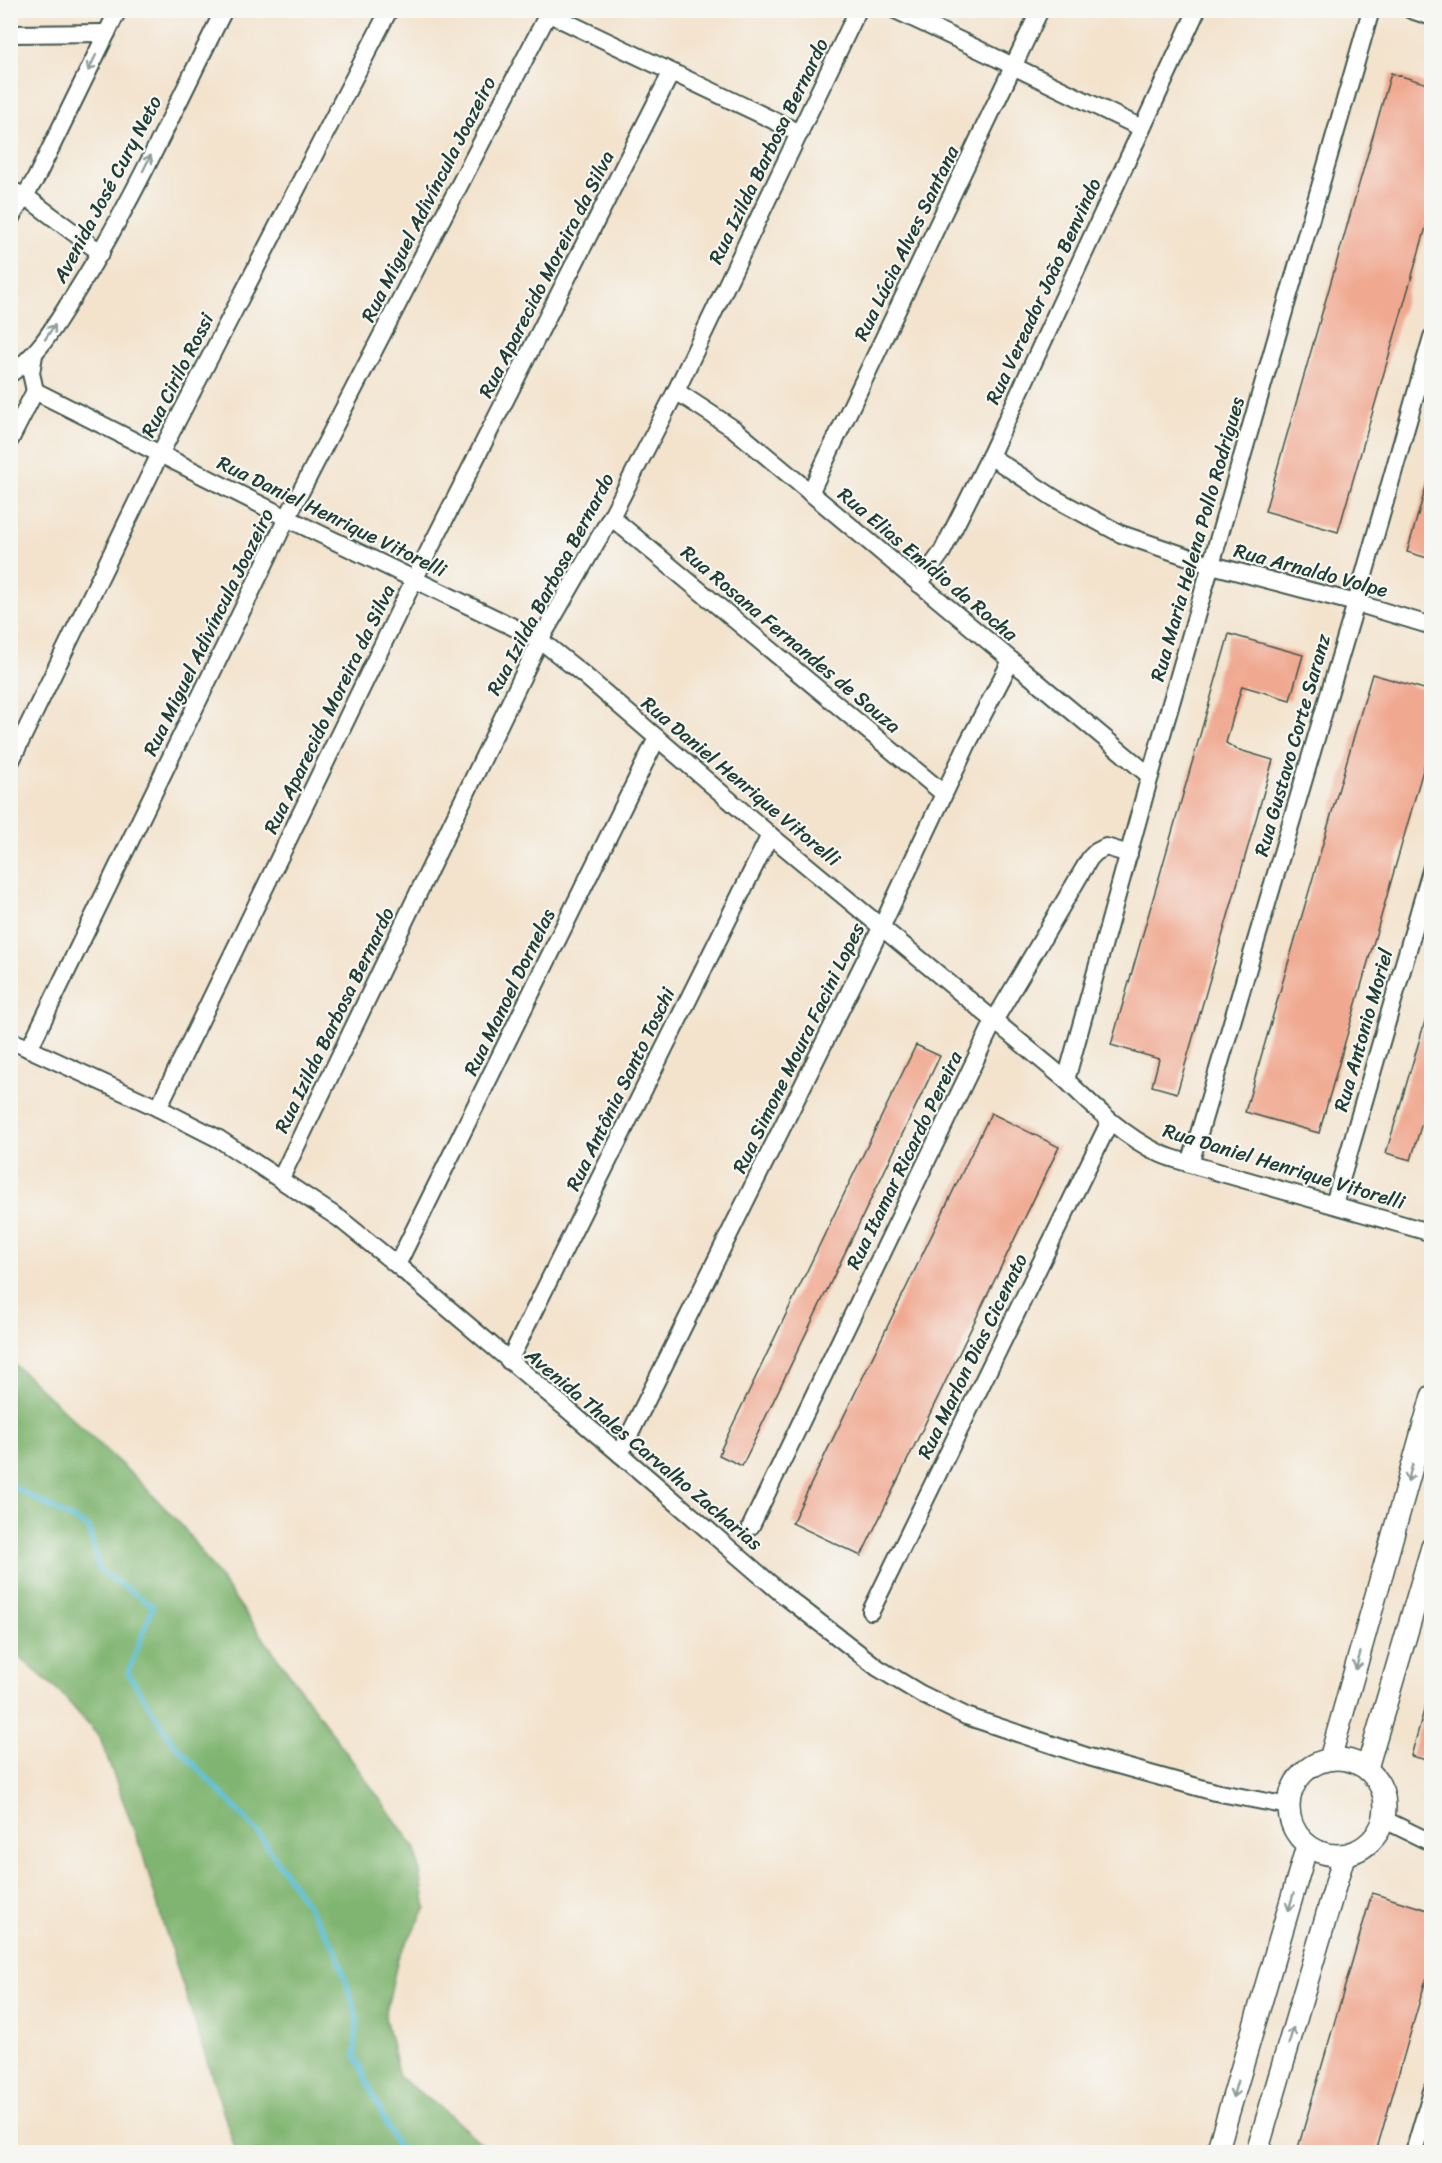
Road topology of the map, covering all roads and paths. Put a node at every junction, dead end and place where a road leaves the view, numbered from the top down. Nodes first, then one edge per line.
1 (118, 10) edge
2 (224, 10) edge
3 (389, 10) edge
4 (858, 10) edge
5 (895, 10) edge
6 (1040, 10) edge
7 (1197, 10) edge
8 (1371, 10) edge
9 (1411, 10) edge
10 (544, 12) edge
11 (1431, 16) edge
12 (107, 33) junction
13 (10, 34) edge
14 (1013, 68) junction
15 (671, 73) junction
16 (1142, 128) junction
17 (800, 133) junction
18 (18, 193) edge
19 (10, 219) edge
20 (101, 253) junction
21 (1431, 337) edge
22 (34, 355) junction
23 (10, 374) edge
24 (35, 391) junction
25 (676, 391) junction
26 (10, 440) edge
27 (160, 454) junction
28 (990, 456) junction
29 (810, 493) junction
30 (611, 517) junction
31 (286, 518) junction
32 (1212, 565) junction
33 (414, 580) junction
34 (919, 584) junction
35 (1356, 603) junction
36 (1431, 626) edge
37 (540, 640) junction
38 (1011, 661) junction
39 (657, 738) junction
40 (10, 763) edge
41 (1150, 776) junction
42 (943, 793) junction
43 (770, 835) junction
44 (1129, 854) junction
45 (1431, 867) edge
46 (882, 926) junction
47 (994, 1021) junction
48 (10, 1040) edge
49 (29, 1049) junction
50 (1065, 1080) junction
51 (158, 1108) junction
52 (1110, 1121) junction
53 (1190, 1164) junction
54 (281, 1178) junction
55 (1334, 1204) junction
56 (1431, 1233) edge
57 (398, 1265) junction
58 (509, 1361) junction
59 (1431, 1396) edge
60 (620, 1454) junction
61 (751, 1526) dead end
62 (1431, 1547) edge
63 (871, 1611) dead end
64 (1330, 1759) junction
65 (1366, 1768) junction
66 (1288, 1806) junction
67 (1384, 1820) junction
68 (1431, 1843) edge
69 (1307, 1846) junction
70 (1344, 1856) junction
71 (1431, 2091) edge
72 (1217, 2152) edge
73 (1257, 2152) edge
74 (1414, 2152) edge

1 - 12 street
20 -> 2 street, Avenida José Cury Neto
3 - 27 street, Rua Cirilo Rossi
4 - 17 street, Rua Izilda Barbosa Bernardo
5 - 14 street
6 - 14 street, Rua Lúcia Alves Santana
7 - 16 street, Rua Vereador João Benvindo
8 - 32 street, Rua Maria Helena Pollo Rodrigues
9 - 11 street
10 - 15 street
10 - 31 street, Rua Miguel Adivíncula Joazeiro
12 - 13 street
12 -> 18 street
14 - 16 street
14 - 29 street, Rua Lúcia Alves Santana
15 - 17 street
15 - 33 street, Rua Aparecido Moreira da Silva
16 - 28 street, Rua Vereador João Benvindo
17 - 25 street, Rua Izilda Barbosa Bernardo
18 - 19 street
18 - 20 street
22 -> 20 street, Avenida José Cury Neto
21 - 35 street, Rua Gustavo Corte Saranz
22 - 23 street, Avenida José Cury Neto
22 - 24 street
24 - 26 street
24 - 27 street, Rua Daniel Henrique Vitorelli
25 - 29 street, Rua Elias Emídio da Rocha
25 - 30 street, Rua Izilda Barbosa Bernardo
27 - 31 street, Rua Daniel Henrique Vitorelli
27 - 40 street, Rua Cirilo Rossi
28 - 32 street, Rua Arnaldo Volpe
28 - 34 street, Rua Vereador João Benvindo
29 - 34 street, Rua Elias Emídio da Rocha
30 - 37 street, Rua Izilda Barbosa Bernardo
30 - 42 street, Rua Rosana Fernandes de Souza
31 - 33 street, Rua Daniel Henrique Vitorelli
31 - 49 street, Rua Miguel Adivíncula Joazeiro
32 - 35 street, Rua Arnaldo Volpe
32 - 41 street, Rua Maria Helena Pollo Rodrigues
33 - 37 street, Rua Daniel Henrique Vitorelli
33 - 51 street, Rua Aparecido Moreira da Silva
34 - 38 street, Rua Elias Emídio da Rocha
35 - 36 street, Rua Arnaldo Volpe
35 - 53 street, Rua Gustavo Corte Saranz
37 - 39 street, Rua Daniel Henrique Vitorelli
37 - 54 street, Rua Izilda Barbosa Bernardo
38 - 41 street, Rua Elias Emídio da Rocha
38 - 42 street, Rua Simone Moura Facini Lopes
39 - 43 street, Rua Daniel Henrique Vitorelli
39 - 57 street, Rua Manoel Dornelas
41 - 44 street, Rua Maria Helena Pollo Rodrigues
42 - 46 street, Rua Simone Moura Facini Lopes
43 - 46 street, Rua Daniel Henrique Vitorelli
43 - 58 street, Rua Antônia Santo Toschi
44 - 47 street, Rua Itamar Ricardo Pereira
44 - 50 street, Rua Maria Helena Pollo Rodrigues
45 - 55 street, Rua Antonio Moriel
46 - 47 street, Rua Daniel Henrique Vitorelli
46 - 60 street, Rua Simone Moura Facini Lopes
47 - 50 street, Rua Daniel Henrique Vitorelli
47 - 61 street, Rua Itamar Ricardo Pereira
48 - 49 street, Avenida Thales Carvalho Zacharias
49 - 51 street, Avenida Thales Carvalho Zacharias
50 - 52 street, Rua Daniel Henrique Vitorelli
51 - 54 street, Avenida Thales Carvalho Zacharias
52 - 53 street, Rua Daniel Henrique Vitorelli
52 - 63 street, Rua Marlon Dias Cicenato
53 - 55 street, Rua Daniel Henrique Vitorelli
54 - 57 street, Avenida Thales Carvalho Zacharias
55 - 56 street, Rua Daniel Henrique Vitorelli
57 - 58 street, Avenida Thales Carvalho Zacharias
58 - 60 street, Avenida Thales Carvalho Zacharias
59 -> 64 street
60 - 66 street, Avenida Thales Carvalho Zacharias
62 - 65 street
64 - 65 street
64 - 66 street
65 - 67 street
66 - 69 street
67 - 68 street
67 - 70 street
69 - 70 street
69 -> 72 street
73 -> 70 street
71 - 74 street

